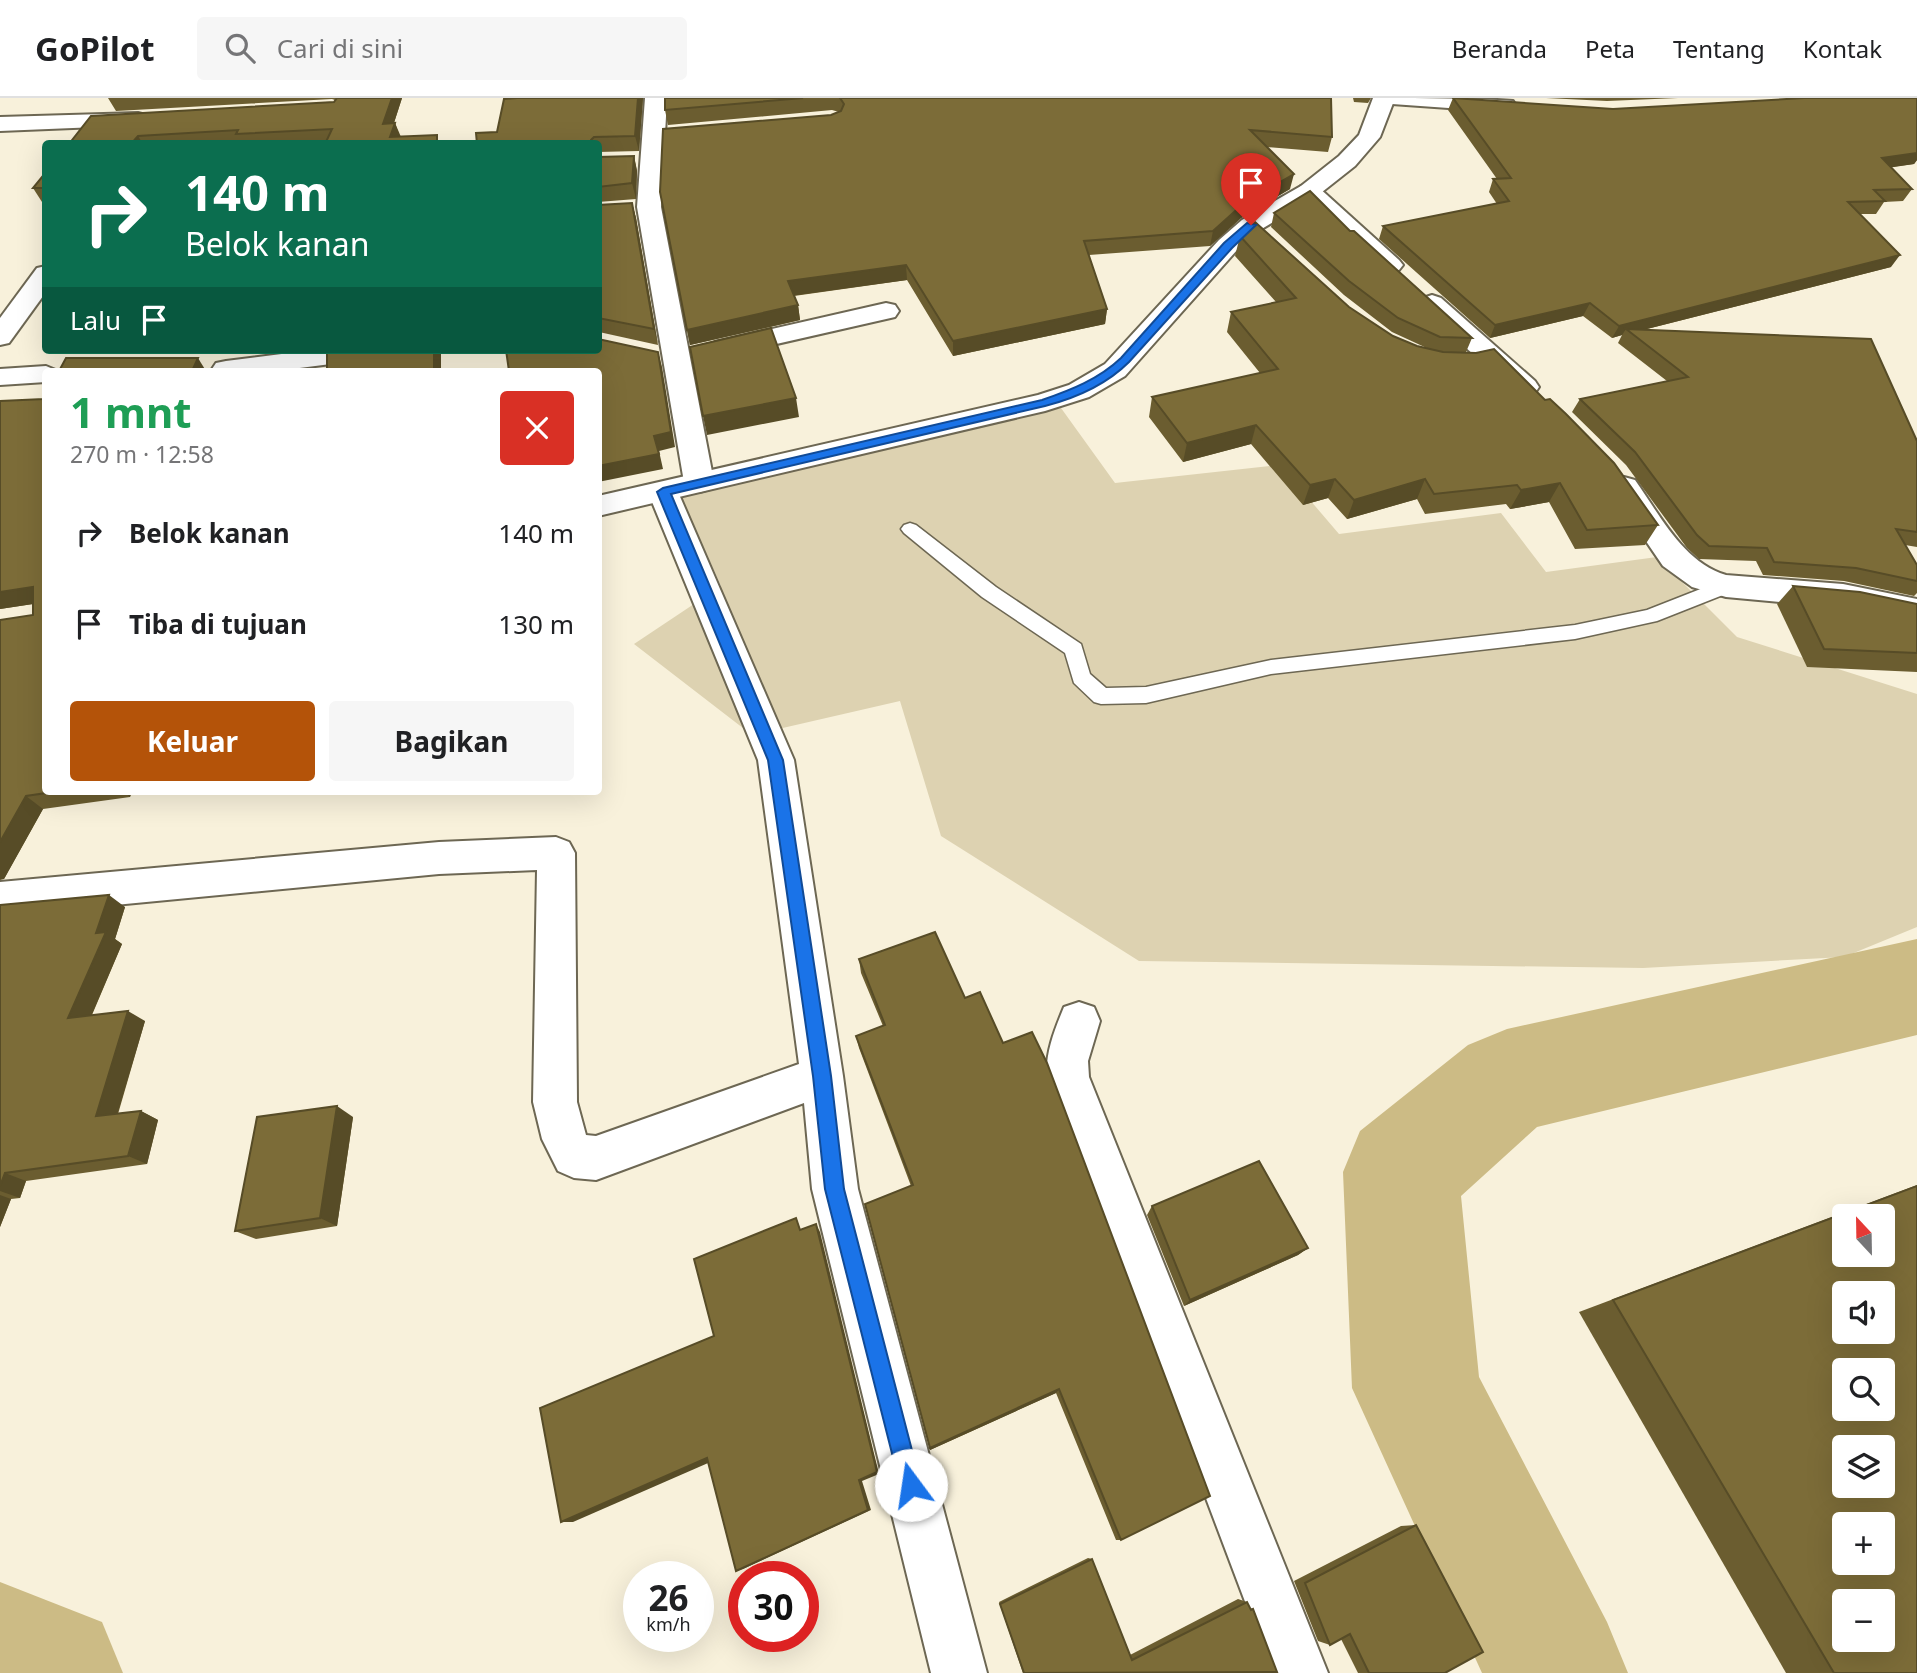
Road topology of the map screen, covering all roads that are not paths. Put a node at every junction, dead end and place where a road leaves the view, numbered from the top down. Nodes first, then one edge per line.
1 (656, 98) edge
2 (1384, 98) edge
3 (1392, 98) edge
4 (1529, 108) edge
5 (3, 115) edge
6 (156, 119) edge
7 (682, 134) edge
8 (653, 149) junction
9 (625, 162) edge
10 (1309, 191) junction
11 (42, 279) edge
12 (886, 311) dead end
13 (0, 337) edge
14 (348, 354) edge
15 (665, 356) junction
16 (196, 365) edge
17 (220, 368) edge
18 (241, 368) edge
19 (42, 374) edge
20 (0, 377) edge
21 (1549, 409) edge
22 (1605, 464) edge
23 (681, 487) junction
24 (602, 505) edge
25 (910, 529) dead end
26 (1726, 586) junction
27 (1917, 611) edge
28 (0, 898) edge
29 (1079, 1021) dead end
30 (822, 1076) junction
31 (959, 1673) edge
32 (1300, 1673) edge

1 - 8 street
2 - 10 street
3 - 4 street
5 - 6 street
7 - 8 street
8 - 9 street
8 - 15 street
10 - 21 street
10 - 23 street
11 - 13 street
12 - 15 street
14 - 18 street
15 - 23 street
16 - 17 street
19 - 20 street
22 - 26 street
23 - 24 street
23 - 30 street
25 - 26 lane
26 - 27 street
28 - 30 street
29 - 32 street
30 - 31 street

